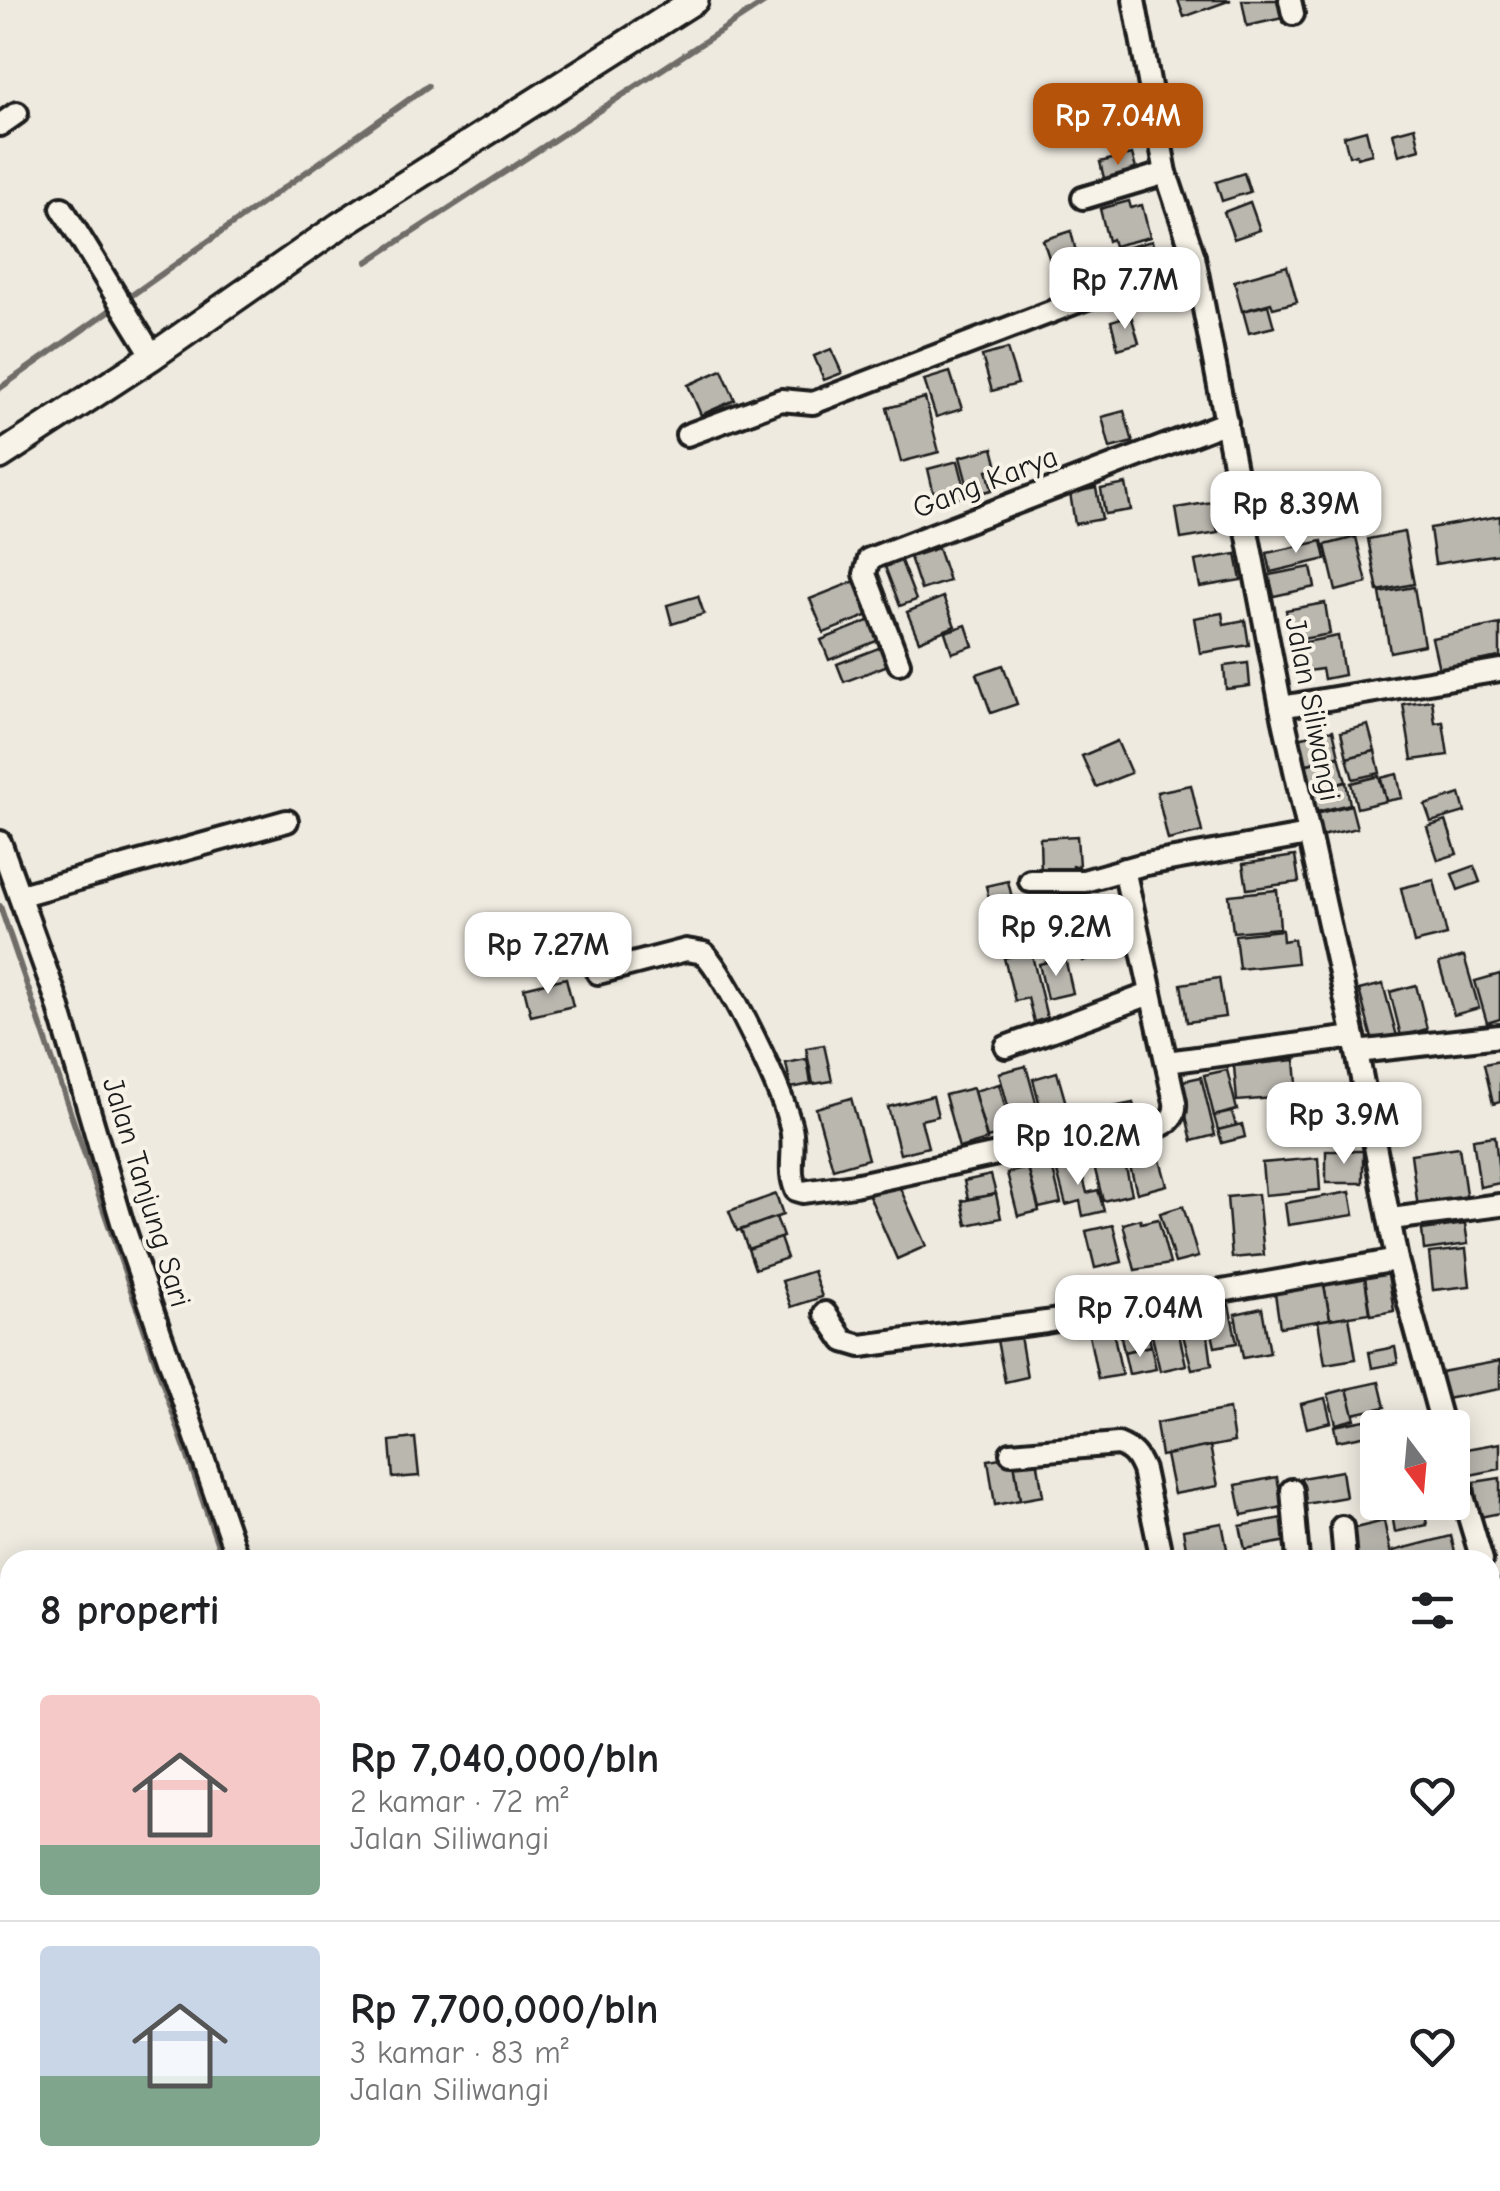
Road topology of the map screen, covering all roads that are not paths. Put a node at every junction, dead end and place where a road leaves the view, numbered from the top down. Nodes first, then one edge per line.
1 (695, 0) edge
2 (1134, 0) edge
3 (1166, 172) junction
4 (1083, 198) dead end
5 (62, 208) dead end
6 (1194, 258) junction
7 (152, 356) junction
8 (1227, 422) junction
9 (687, 435) dead end
10 (0, 456) edge
11 (900, 663) dead end
12 (1500, 670) edge
13 (1281, 707) junction
14 (287, 820) dead end
15 (1308, 835) junction
16 (2, 855) edge
17 (1124, 868) junction
18 (1030, 881) dead end
19 (21, 894) junction
20 (598, 973) dead end
21 (1150, 994) junction
22 (1500, 1036) edge
23 (1356, 1044) junction
24 (1006, 1047) dead end
25 (1167, 1062) junction
26 (1500, 1206) edge
27 (1391, 1219) junction
28 (1397, 1260) junction
29 (825, 1312) dead end
30 (1438, 1410) edge
31 (1011, 1453) dead end
32 (1292, 1490) dead end
33 (1470, 1520) edge
34 (1342, 1528) dead end
35 (235, 1550) edge
36 (1160, 1550) edge
37 (1297, 1550) edge
38 (1344, 1550) edge
39 (1479, 1550) edge

1 - 7 main road
2 - 3 street, Jalan Siliwangi
3 - 4 street
3 - 6 street, Jalan Siliwangi
5 - 7 street
6 - 8 street, Jalan Siliwangi
6 - 9 street
7 - 10 main road
8 - 11 street, Gang Karya
8 - 13 street, Jalan Siliwangi
12 - 13 street
13 - 15 street, Jalan Siliwangi
14 - 19 street
15 - 17 street
15 - 23 street, Jalan Siliwangi
16 - 19 street, Jalan Tanjung Sari
17 - 18 street
17 - 21 street
19 - 35 street, Jalan Tanjung Sari
20 - 25 street
21 - 24 street
21 - 25 street
22 - 23 street
23 - 25 street
23 - 27 street, Jalan Siliwangi
26 - 27 street
27 - 28 street, Jalan Siliwangi
28 - 29 street
28 - 30 street, Jalan Siliwangi
31 - 36 street
32 - 37 street
33 - 39 street
34 - 38 street

